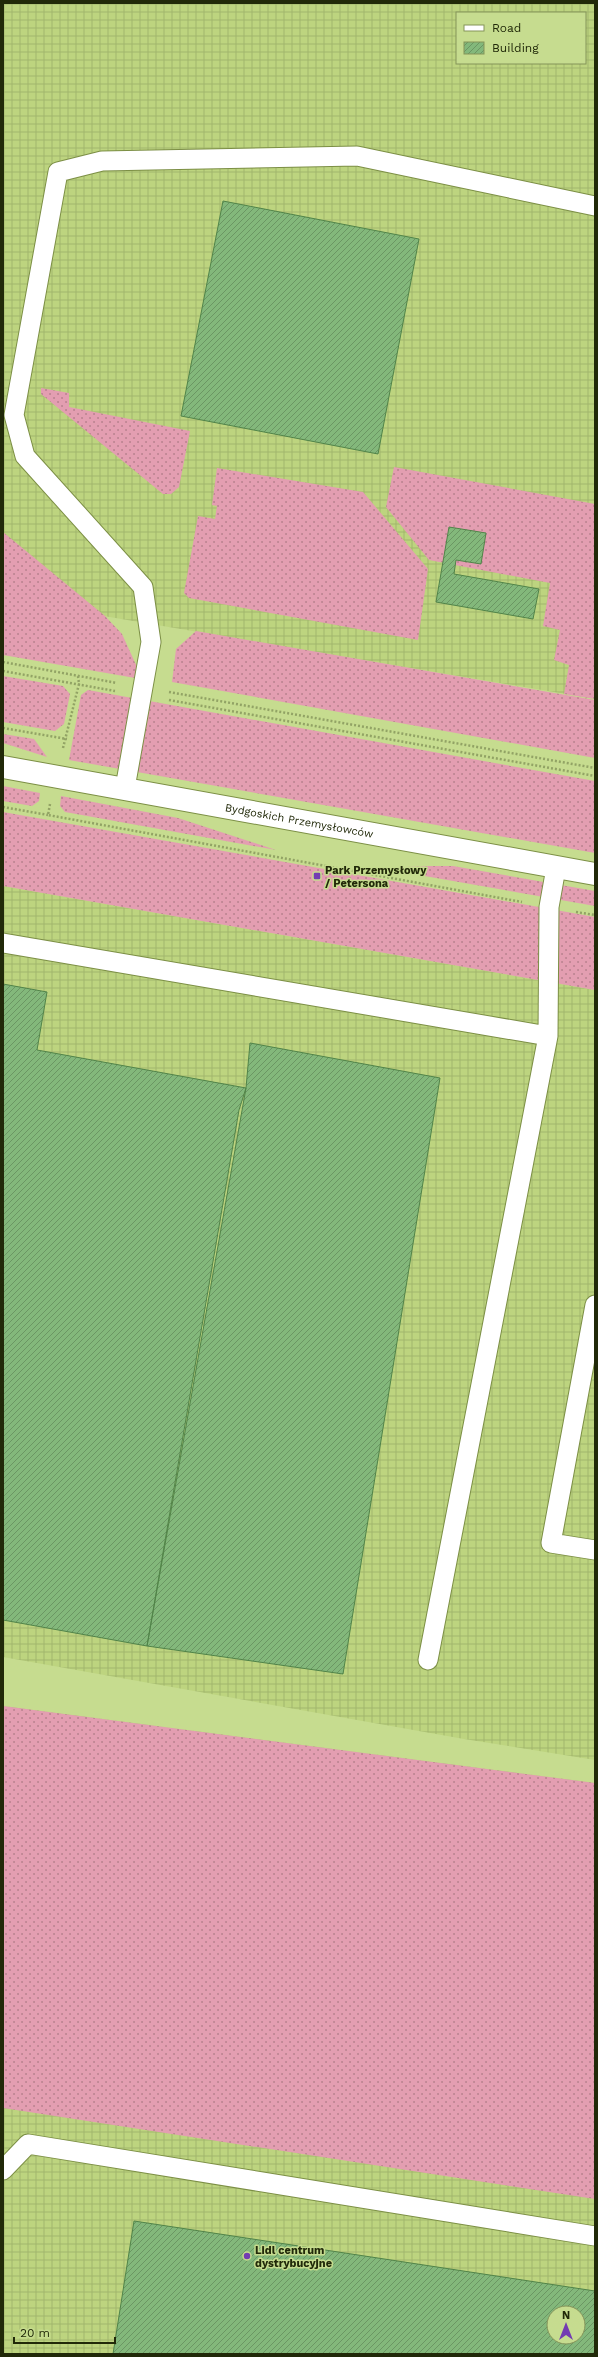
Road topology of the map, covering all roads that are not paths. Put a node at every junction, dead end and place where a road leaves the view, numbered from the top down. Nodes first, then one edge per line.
1 (595, 206) edge
2 (3, 767) edge
3 (125, 788) junction
4 (556, 868) junction
5 (595, 874) edge
6 (3, 943) edge
7 (548, 1036) junction
8 (595, 1305) edge
9 (595, 1550) edge
10 (428, 1660) dead end
11 (3, 2170) edge
12 (595, 2236) edge

1 - 3 lane
2 - 3 street, Bydgoskich Przemysłowców
3 - 4 street, Bydgoskich Przemysłowców
4 - 5 street, Bydgoskich Przemysłowców
4 - 7 lane
6 - 7 lane
7 - 10 lane
8 - 9 lane
11 - 12 lane

